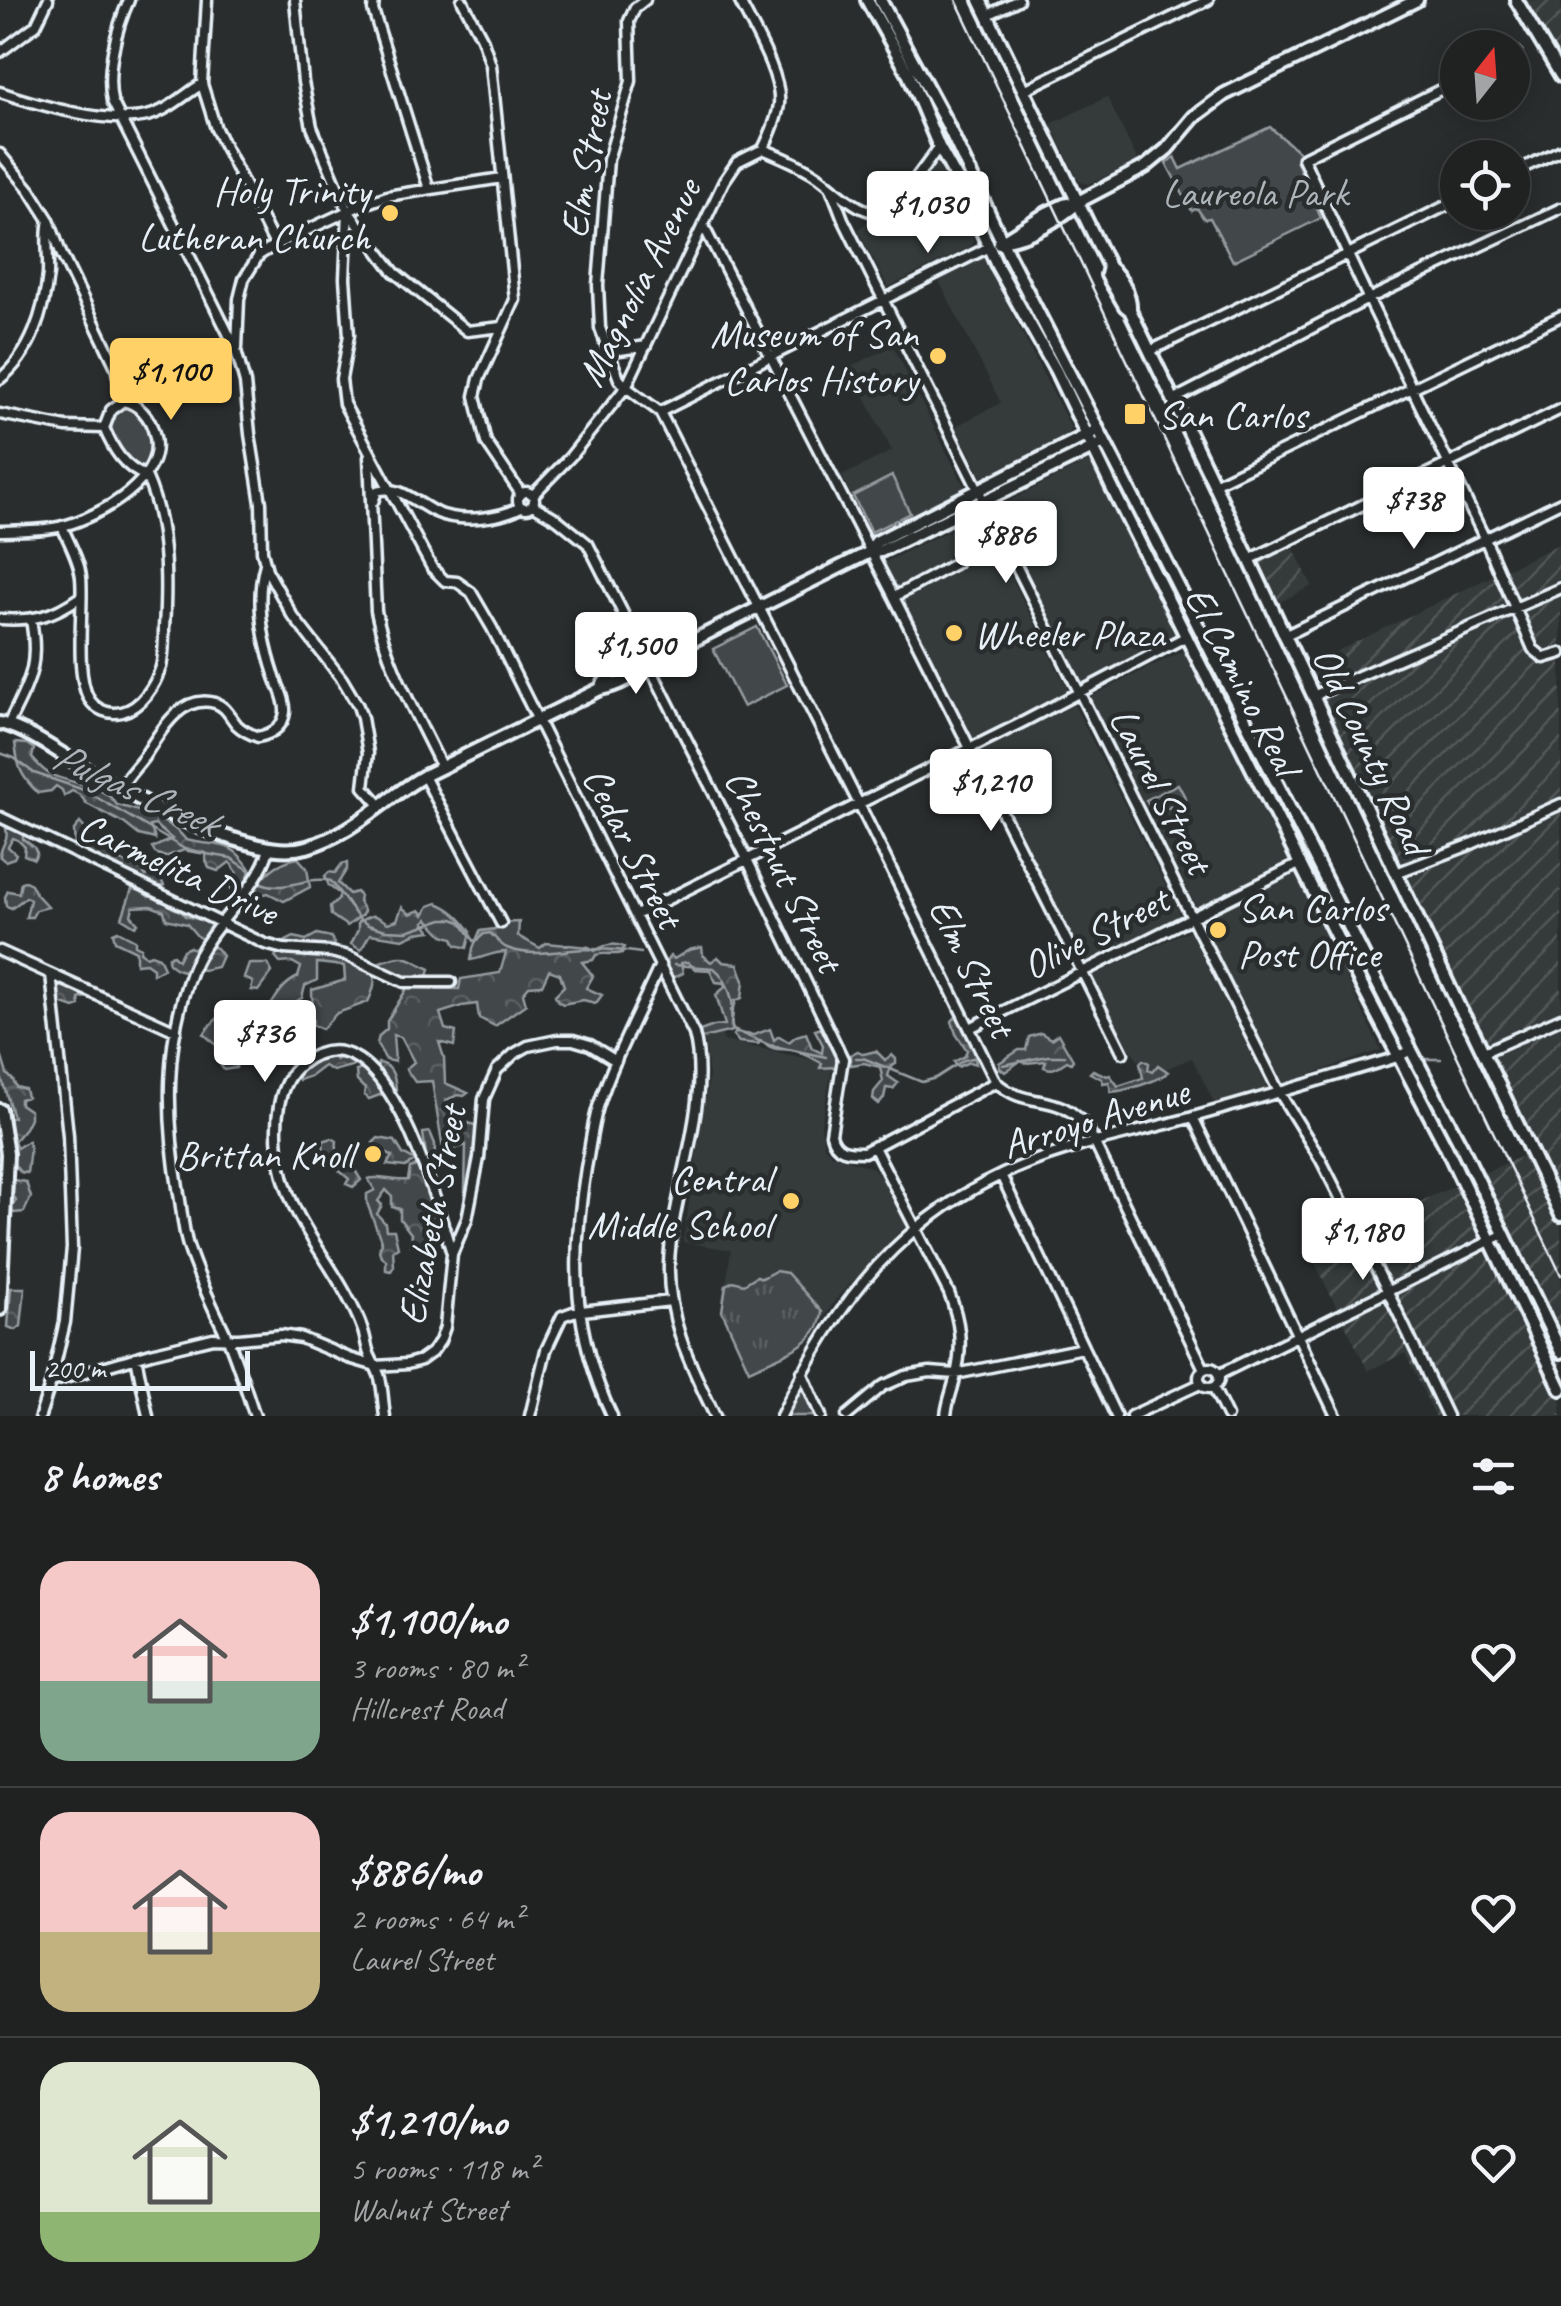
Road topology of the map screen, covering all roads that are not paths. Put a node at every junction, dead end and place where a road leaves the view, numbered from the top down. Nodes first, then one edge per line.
1 (48, 0) edge
2 (129, 0) edge
3 (207, 0) edge
4 (295, 0) edge
5 (374, 0) edge
6 (462, 0) edge
7 (645, 0) edge
8 (739, 0) edge
9 (866, 0) edge
10 (880, 0) edge
11 (980, 0) edge
12 (1018, 0) edge
13 (1208, 0) edge
14 (1417, 0) edge
15 (1516, 0) edge
16 (988, 15) junction
17 (0, 52) edge
18 (1561, 76) edge
19 (202, 84) junction
20 (1024, 90) junction
21 (1440, 90) edge
22 (0, 92) edge
23 (119, 117) junction
24 (939, 148) junction
25 (762, 149) junction
26 (1561, 150) edge
27 (0, 154) edge
28 (1530, 165) edge
29 (502, 178) junction
30 (831, 188) junction
31 (430, 189) junction
32 (1078, 202) junction
33 (1561, 208) edge
34 (1440, 209) edge
35 (348, 211) junction
36 (50, 220) junction
37 (703, 225) junction
38 (368, 240) junction
39 (1003, 241) junction
40 (275, 245) junction
41 (347, 246) junction
42 (988, 247) junction
43 (1347, 254) junction
44 (1368, 299) junction
45 (884, 300) junction
46 (1561, 316) edge
47 (502, 327) junction
48 (604, 343) junction
49 (646, 346) junction
50 (1150, 351) junction
51 (237, 353) junction
52 (771, 356) junction
53 (0, 379) edge
54 (626, 387) junction
55 (1411, 389) junction
56 (1174, 400) junction
57 (122, 401) junction
58 (1561, 409) edge
59 (660, 412) junction
60 (0, 414) edge
61 (104, 428) junction
62 (1093, 432) junction
63 (1099, 444) junction
64 (369, 454) junction
65 (1448, 463) junction
66 (146, 476) junction
67 (1214, 484) junction
68 (390, 489) junction
69 (520, 494) junction
70 (532, 494) junction
71 (980, 496) junction
72 (1561, 502) edge
73 (534, 505) junction
74 (520, 507) junction
75 (372, 516) junction
76 (62, 526) junction
77 (0, 532) edge
78 (1485, 539) junction
79 (870, 552) junction
80 (1249, 560) junction
81 (265, 562) junction
82 (956, 562) dead end
83 (1561, 588) edge
84 (80, 597) junction
85 (894, 597) junction
86 (1516, 606) junction
87 (759, 607) junction
88 (0, 619) edge
89 (30, 620) junction
90 (1200, 632) junction
91 (1187, 636) junction
92 (1284, 636) junction
93 (1561, 653) edge
94 (648, 663) junction
95 (1078, 694) junction
96 (1313, 696) junction
97 (537, 720) junction
98 (4, 724) edge
99 (968, 748) junction
100 (442, 768) junction
101 (424, 776) junction
102 (120, 789) junction
103 (859, 803) junction
104 (1561, 804) edge
105 (380, 805) junction
106 (0, 817) edge
107 (269, 849) junction
108 (746, 859) junction
109 (1301, 863) junction
110 (1396, 873) junction
111 (1338, 906) junction
112 (636, 915) junction
113 (1192, 916) junction
114 (220, 922) junction
115 (501, 923) dead end
116 (0, 951) edge
117 (660, 965) junction
118 (1081, 972) junction
119 (51, 974) junction
120 (451, 982) dead end
121 (1561, 1018) edge
122 (970, 1028) junction
123 (176, 1031) junction
124 (1410, 1050) junction
125 (1484, 1052) junction
126 (1122, 1053) dead end
127 (1398, 1057) junction
128 (616, 1061) junction
129 (996, 1082) junction
130 (1279, 1092) junction
131 (0, 1110) edge
132 (1194, 1117) junction
133 (1096, 1143) junction
134 (874, 1147) junction
135 (1001, 1176) junction
136 (1561, 1215) edge
137 (2, 1218) edge
138 (916, 1228) junction
139 (1504, 1234) junction
140 (1490, 1241) junction
141 (452, 1254) junction
142 (1388, 1292) junction
143 (671, 1300) junction
144 (0, 1309) edge
145 (578, 1312) junction
146 (1298, 1336) junction
147 (227, 1339) junction
148 (1083, 1348) junction
149 (1561, 1352) edge
150 (136, 1357) junction
151 (376, 1366) junction
152 (1204, 1369) junction
153 (802, 1372) junction
154 (956, 1374) junction
155 (1218, 1375) junction
156 (51, 1382) junction
157 (1200, 1384) junction
158 (1213, 1387) junction
159 (1561, 1389) edge
160 (40, 1416) edge
161 (148, 1416) edge
162 (255, 1416) edge
163 (385, 1416) edge
164 (530, 1416) edge
165 (612, 1416) edge
166 (715, 1416) edge
167 (780, 1416) edge
168 (822, 1416) edge
169 (847, 1416) edge
170 (946, 1416) edge
171 (1116, 1416) edge
172 (1132, 1416) edge
173 (1226, 1416) edge
174 (1336, 1416) edge
175 (1447, 1416) edge

1 - 17 street
2 - 23 street
3 - 19 street
4 - 35 street, Cedar Street
5 - 31 street
6 - 29 street
7 - 48 street, Elm Street
8 - 25 street
9 - 24 main road, El Camino Real
10 - 39 main road, El Camino Real
11 - 16 main road, Old County Road
12 - 16 street
13 - 20 street
14 - 32 main road
15 - 18 main road
16 - 20 main road, Old County Road
19 - 23 street
19 - 40 street
20 - 32 main road, Old County Road
21 - 43 street
22 - 23 street
23 - 51 street
24 - 30 street
24 - 42 main road, El Camino Real
25 - 30 street
25 - 37 street, Magnolia Avenue
26 - 28 street
27 - 36 street
29 - 31 street
29 - 47 street
30 - 45 street, Laurel Street
31 - 35 street
32 - 39 main road
32 - 50 main road, Old County Road
33 - 44 street
34 - 43 street
35 - 38 street
35 - 40 street
35 - 41 street, Cedar Street
36 - 53 street
36 - 57 street
37 - 49 street, Magnolia Avenue
37 - 52 street
38 - 41 street
38 - 47 street
39 - 42 main road
39 - 62 main road, El Camino Real
40 - 51 street
41 - 64 street, Cedar Street
42 - 45 street
42 - 62 main road, El Camino Real
43 - 44 street
43 - 50 street
44 - 55 street
44 - 56 street
45 - 52 street
45 - 71 street, Laurel Street
46 - 55 street
47 - 69 street
48 - 49 street
48 - 54 street, Elm Street
49 - 54 street, Magnolia Avenue
50 - 56 main road, Old County Road
51 - 81 street
52 - 59 street
52 - 79 street
54 - 59 street, Elm Street
54 - 70 street, Magnolia Avenue
55 - 65 street
55 - 67 street
56 - 67 main road, Old County Road
57 - 61 street
57 - 66 street
58 - 65 street
59 - 87 street, Elm Street
60 - 61 street
61 - 66 street
62 - 63 main road, El Camino Real
62 - 71 main road
63 - 71 main road
63 - 90 main road, El Camino Real
63 - 91 main road, El Camino Real
64 - 68 street, Cedar Street
64 - 75 street
65 - 78 street
65 - 80 street
66 - 76 street
66 - 84 street
67 - 80 main road, Old County Road
68 - 74 street
68 - 75 street
68 - 97 street, Cedar Street
69 - 70 street
69 - 74 street
70 - 73 street
71 - 79 main road
71 - 95 street, Laurel Street
72 - 78 street
73 - 74 street
73 - 94 street, Chestnut Street
75 - 100 street
76 - 77 street
76 - 84 street
78 - 86 street
78 - 92 street
79 - 85 street
79 - 87 main road
80 - 92 main road, Old County Road
81 - 102 street
81 - 105 street
82 - 85 street
83 - 86 street
84 - 89 street
85 - 99 street
86 - 93 street
86 - 96 street
87 - 94 main road
87 - 103 street, Elm Street
88 - 89 street
89 - 98 street
90 - 91 main road
90 - 111 main road, El Camino Real
91 - 95 street
91 - 109 main road, El Camino Real
92 - 96 main road, Old County Road
94 - 97 main road
94 - 108 street, Chestnut Street
95 - 99 street
95 - 113 street, Laurel Street
96 - 110 main road, Old County Road
97 - 100 main road
97 - 112 street, Cedar Street
98 - 102 main road
99 - 103 street
99 - 118 street
100 - 101 main road
101 - 105 main road
101 - 115 street
102 - 107 main road
103 - 108 street
103 - 122 street, Elm Street
104 - 110 street
105 - 107 main road
106 - 114 street, Carmelita Drive
107 - 114 street
108 - 112 street
108 - 134 street, Chestnut Street
109 - 111 main road
109 - 113 street, Olive Street
109 - 127 main road, El Camino Real
110 - 125 main road, Old County Road
111 - 124 main road, El Camino Real
112 - 117 street, Cedar Street
113 - 118 street, Olive Street
113 - 130 street, Laurel Street
114 - 120 street, Carmelita Drive
114 - 123 street
116 - 119 street
117 - 128 street
117 - 143 street, Cedar Street
118 - 122 street, Olive Street
118 - 126 street
119 - 123 street
119 - 156 street
121 - 125 street
122 - 129 street, Elm Street
123 - 147 street
124 - 127 street, Arroyo Avenue
124 - 139 main road, El Camino Real
125 - 136 main road, Old County Road
127 - 130 street, Arroyo Avenue
127 - 140 main road, El Camino Real
128 - 141 street, Elizabeth Street
128 - 145 street
129 - 133 street, Elm Street
129 - 134 street
130 - 132 street, Arroyo Avenue
130 - 142 street, Laurel Street
131 - 137 main road
132 - 133 street, Arroyo Avenue
132 - 146 street
133 - 135 street, Arroyo Avenue
133 - 152 street, Elm Street
134 - 138 street
135 - 138 street, Arroyo Avenue
135 - 148 street
137 - 144 main road
138 - 153 street, Arroyo Avenue
138 - 154 street
139 - 140 street
139 - 149 main road, El Camino Real
140 - 142 street
140 - 159 main road, El Camino Real
141 - 151 street, Elizabeth Street
141 - 151 street
142 - 146 street
142 - 175 street, Laurel Street
143 - 145 street
143 - 166 street, Cedar Street
145 - 164 street
145 - 165 street
146 - 155 street
146 - 174 street
147 - 150 street, Elizabeth Street
147 - 151 street, Elizabeth Street
147 - 162 street
148 - 154 street
148 - 171 street
150 - 156 street, Elizabeth Street
150 - 161 street
151 - 163 street
152 - 155 street
152 - 157 street
153 - 167 street, Arroyo Avenue
153 - 168 street
154 - 169 street
154 - 170 street
155 - 158 street
156 - 160 street
157 - 158 street
157 - 172 street
158 - 173 street

